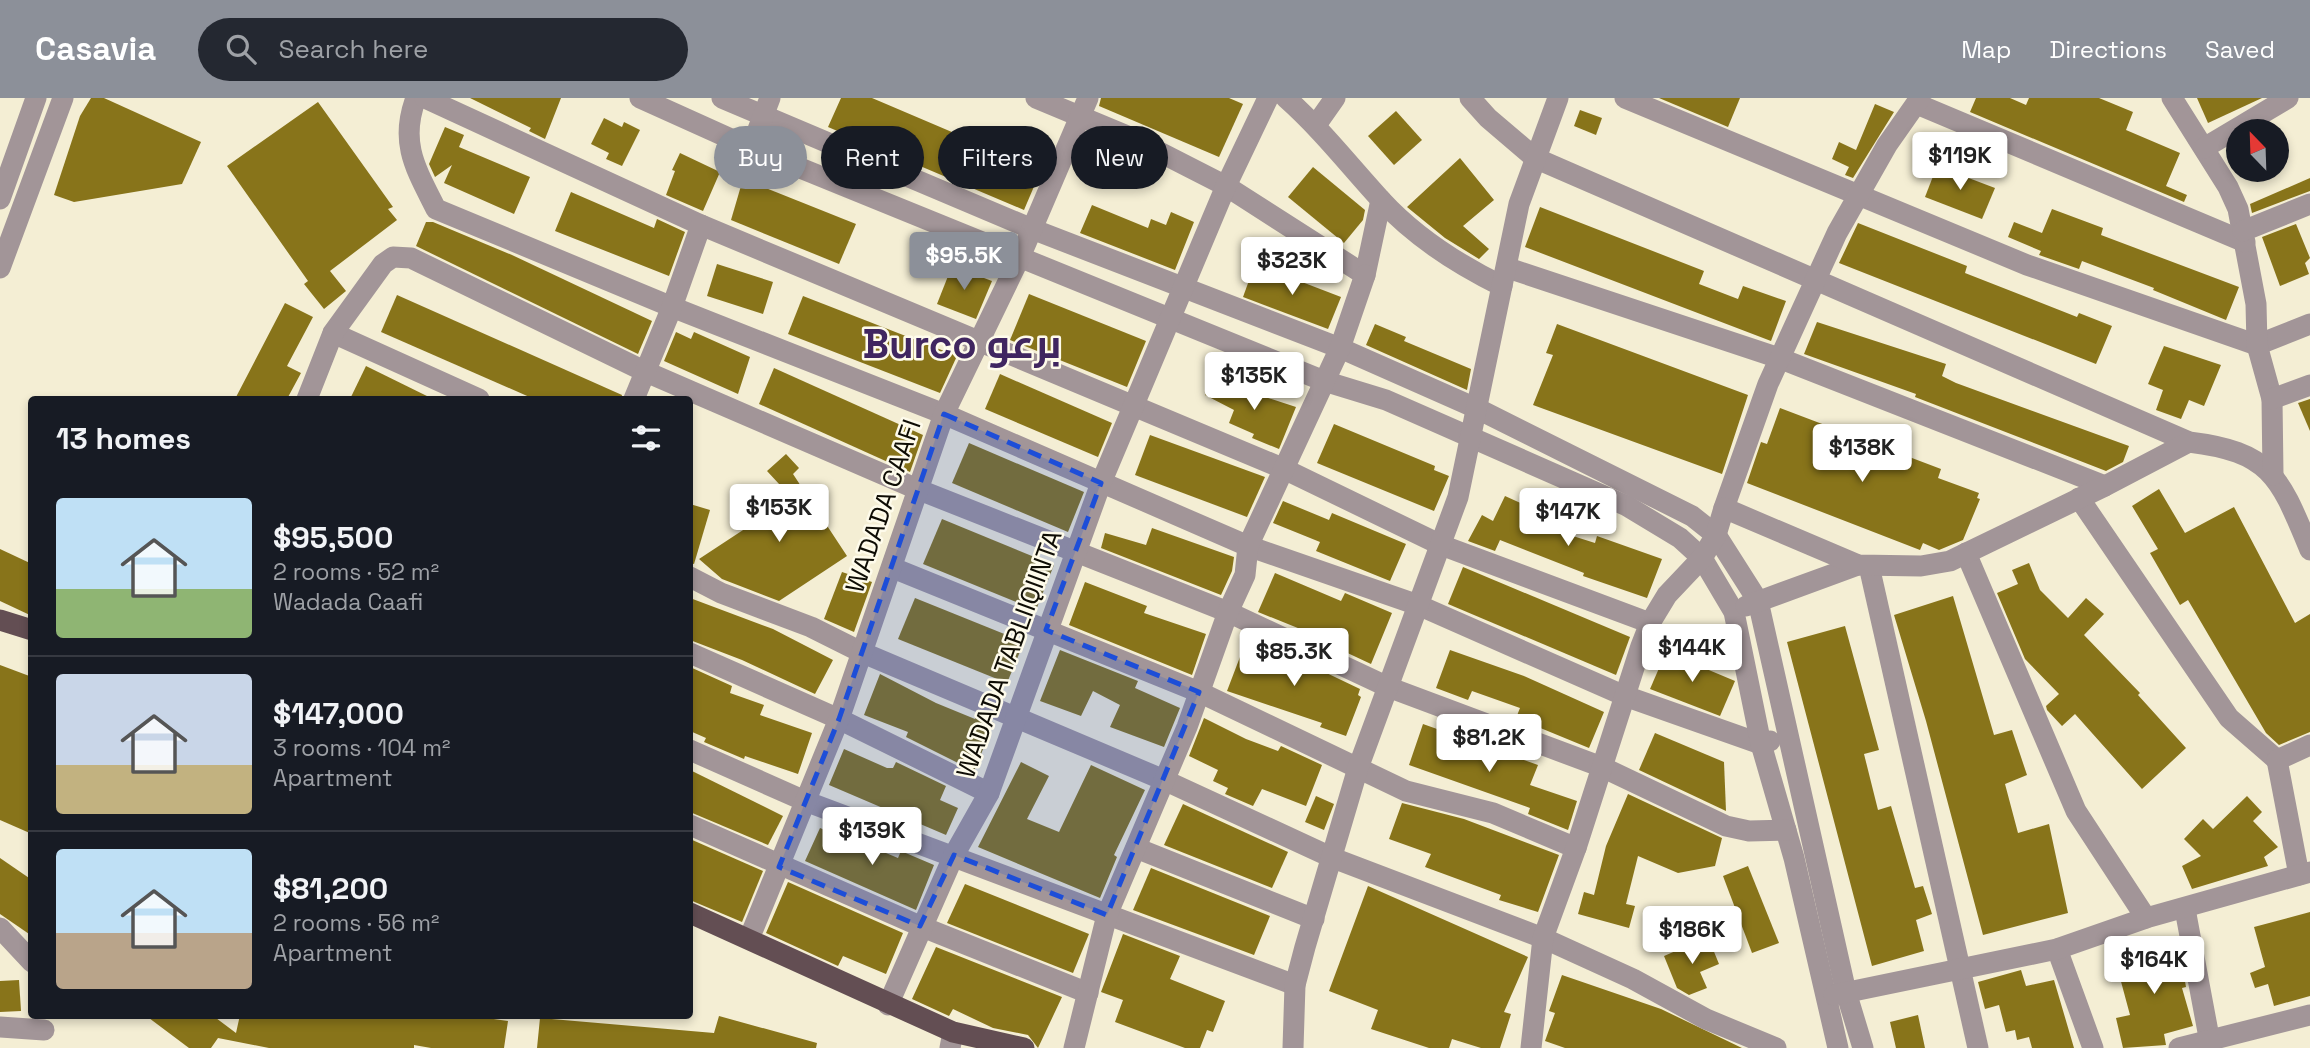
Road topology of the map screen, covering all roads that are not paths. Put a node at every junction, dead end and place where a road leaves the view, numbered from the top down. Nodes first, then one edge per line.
1 (36, 98) edge
2 (64, 98) edge
3 (416, 98) edge
4 (425, 98) edge
5 (640, 98) edge
6 (722, 98) edge
7 (1036, 98) edge
8 (1269, 98) edge
9 (1286, 98) edge
10 (1335, 98) edge
11 (1470, 98) edge
12 (1559, 98) edge
13 (1625, 98) edge
14 (2172, 98) edge
15 (2288, 98) edge
16 (1918, 101) edge
17 (767, 107) edge
18 (1085, 107) edge
19 (1316, 125) junction
20 (760, 126) edge
21 (714, 131) edge
22 (2204, 148) junction
23 (1535, 158) junction
24 (807, 171) edge
25 (1226, 186) junction
26 (1861, 194) junction
27 (0, 199) edge
28 (1381, 200) junction
29 (2310, 204) edge
30 (701, 225) junction
31 (1032, 229) junction
32 (2244, 236) junction
33 (1020, 257) junction
34 (1, 263) edge
35 (1365, 275) junction
36 (1505, 277) junction
37 (1815, 280) junction
38 (1185, 288) junction
39 (672, 307) junction
40 (1170, 317) junction
41 (2310, 324) edge
42 (333, 333) junction
43 (978, 343) junction
44 (2258, 345) junction
45 (1340, 348) junction
46 (1779, 358) junction
47 (644, 371) junction
48 (1324, 381) junction
49 (2310, 385) edge
50 (308, 396) edge
51 (472, 396) edge
52 (635, 396) edge
53 (2272, 399) junction
54 (1135, 405) junction
55 (1478, 409) junction
56 (944, 414) junction
57 (1472, 436) junction
58 (2189, 442) junction
59 (1282, 468) junction
60 (2273, 475) junction
61 (1101, 483) junction
62 (2105, 486) junction
63 (917, 489) junction
64 (2079, 498) junction
65 (1724, 508) junction
66 (2305, 527) edge
67 (1716, 535) junction
68 (1441, 545) junction
69 (1248, 546) junction
70 (2310, 550) edge
71 (1076, 552) junction
72 (1966, 553) junction
73 (1702, 558) junction
74 (1863, 565) junction
75 (892, 568) junction
76 (693, 579) edge
77 (1758, 601) junction
78 (1418, 605) junction
79 (1734, 611) junction
80 (1228, 612) junction
81 (0, 620) edge
82 (1650, 623) junction
83 (28, 629) edge
84 (1046, 630) junction
85 (861, 652) junction
86 (693, 654) edge
87 (1388, 687) junction
88 (1199, 692) junction
89 (1625, 696) junction
90 (1014, 717) junction
91 (839, 719) junction
92 (1788, 735) junction
93 (1761, 744) junction
94 (2310, 744) edge
95 (693, 751) edge
96 (2277, 760) junction
97 (1602, 766) junction
98 (1358, 768) junction
99 (1164, 780) junction
100 (989, 793) junction
101 (805, 801) junction
102 (693, 826) edge
103 (1786, 830) junction
104 (1136, 848) junction
105 (1576, 848) junction
106 (954, 855) junction
107 (1804, 855) junction
108 (1333, 858) junction
109 (779, 867) junction
110 (2305, 873) edge
111 (2185, 909) junction
112 (693, 914) edge
113 (1107, 915) junction
114 (2147, 918) junction
115 (1314, 919) junction
116 (920, 926) junction
117 (0, 928) edge
118 (1543, 938) junction
119 (749, 939) junction
120 (2057, 949) junction
121 (28, 958) edge
122 (1958, 970) junction
123 (1295, 985) junction
124 (1846, 992) junction
125 (1088, 993) junction
126 (1826, 998) junction
127 (888, 1005) junction
128 (2310, 1015) edge
129 (0, 1027) edge
130 (43, 1031) edge
131 (952, 1040) edge
132 (2210, 1044) edge
133 (1024, 1048) edge
134 (1074, 1048) edge
135 (1293, 1048) edge
136 (1531, 1048) edge
137 (1776, 1048) edge
138 (1838, 1048) edge
139 (1863, 1048) edge
140 (1978, 1048) edge
141 (2092, 1048) edge
142 (2179, 1048) edge

1 - 27 street
2 - 34 street
3 - 39 street
4 - 30 street
5 - 21 street
6 - 17 street
7 - 18 street
8 - 25 street, WADADA TABLIIQIINTA
9 - 19 street
10 - 19 street
11 - 23 street
12 - 23 street
13 - 26 street
14 - 22 street
15 - 22 street
16 - 26 street
16 - 32 street
17 - 20 street
17 - 31 street
18 - 25 street
18 - 31 street, WADADA CAAFI
19 - 28 street
22 - 32 street
23 - 36 street
23 - 37 street
24 - 33 street
25 - 35 street
25 - 38 street, WADADA TABLIIQIINTA
26 - 37 street
26 - 44 street
28 - 35 street
28 - 36 street
29 - 32 street
30 - 39 street
30 - 43 street
31 - 33 street, WADADA CAAFI
31 - 38 street
32 - 44 street
33 - 40 street
33 - 43 street, WADADA CAAFI
35 - 45 street
36 - 46 street
36 - 55 street
37 - 46 street
37 - 58 street
38 - 40 street, WADADA TABLIIQIINTA
38 - 45 street
39 - 47 street
39 - 56 street
40 - 48 street
40 - 54 street, WADADA TABLIIQIINTA
41 - 44 street
42 - 47 street
42 - 50 street
42 - 51 street
43 - 54 street
43 - 56 street, WADADA CAAFI
44 - 53 street
45 - 48 street
45 - 55 street
46 - 62 street
46 - 65 street
47 - 52 street
47 - 63 street
48 - 57 street
48 - 59 street
49 - 53 street
53 - 60 street
54 - 59 street
54 - 61 street, WADADA TABLIIQIINTA
55 - 57 street
55 - 67 street
56 - 61 street
56 - 63 street, WADADA CAAFI
57 - 68 street
57 - 73 street
58 - 60 street
58 - 62 street
59 - 68 street
59 - 69 street
60 - 66 street
61 - 69 street
61 - 71 street, WADADA TABLIIQIINTA
62 - 64 street
63 - 71 street
63 - 75 street, WADADA CAAFI
64 - 72 street
64 - 96 street
65 - 67 street
65 - 74 street
66 - 70 street
67 - 73 street
67 - 77 street
68 - 78 street
68 - 82 street
69 - 78 street
69 - 80 street
71 - 80 street
71 - 84 street, WADADA TABLIIQIINTA
72 - 74 street
72 - 114 street
73 - 79 street
73 - 82 street
74 - 77 street
74 - 122 street
75 - 84 street
75 - 85 street, WADADA CAAFI
76 - 85 street
77 - 79 street
77 - 92 street
78 - 87 street
78 - 89 street
79 - 93 street
80 - 87 street
80 - 88 street
81 - 83 main road
82 - 89 street
84 - 88 street
84 - 90 street, WADADA TABLIIQIINTA
85 - 90 street
85 - 91 street, WADADA CAAFI
86 - 91 street
87 - 97 street
87 - 98 street
88 - 98 street
88 - 99 street
89 - 93 street
89 - 97 street
90 - 99 street
90 - 100 street, WADADA TABLIIQIINTA
91 - 100 street
91 - 101 street, WADADA CAAFI
92 - 93 street
92 - 107 street
93 - 103 street
94 - 96 street
95 - 101 street
96 - 110 street
97 - 103 street
97 - 105 street
98 - 105 street
98 - 108 street
99 - 104 street
99 - 108 street
100 - 106 street, WADADA TABLIIQIINTA
101 - 106 street
101 - 109 street, WADADA CAAFI
102 - 109 street
103 - 107 street
104 - 113 street
104 - 115 street
105 - 118 street
106 - 113 street
106 - 116 street, WADADA TABLIIQIINTA
107 - 124 street
107 - 126 street
108 - 115 street
108 - 118 street
109 - 116 street
109 - 119 street, WADADA CAAFI
110 - 111 street
111 - 114 street
111 - 132 street
112 - 119 main road
113 - 123 street
113 - 125 street
114 - 120 street
115 - 123 street
116 - 125 street
116 - 127 street, WADADA TABLIIQIINTA
117 - 121 street
118 - 136 street
118 - 137 street
119 - 127 main road
120 - 122 street
120 - 141 street
122 - 124 street
122 - 140 street
123 - 135 street
124 - 126 street
124 - 139 street
125 - 134 street
126 - 138 street
127 - 131 main road
128 - 132 street
129 - 130 street
131 - 133 main road
132 - 142 street

